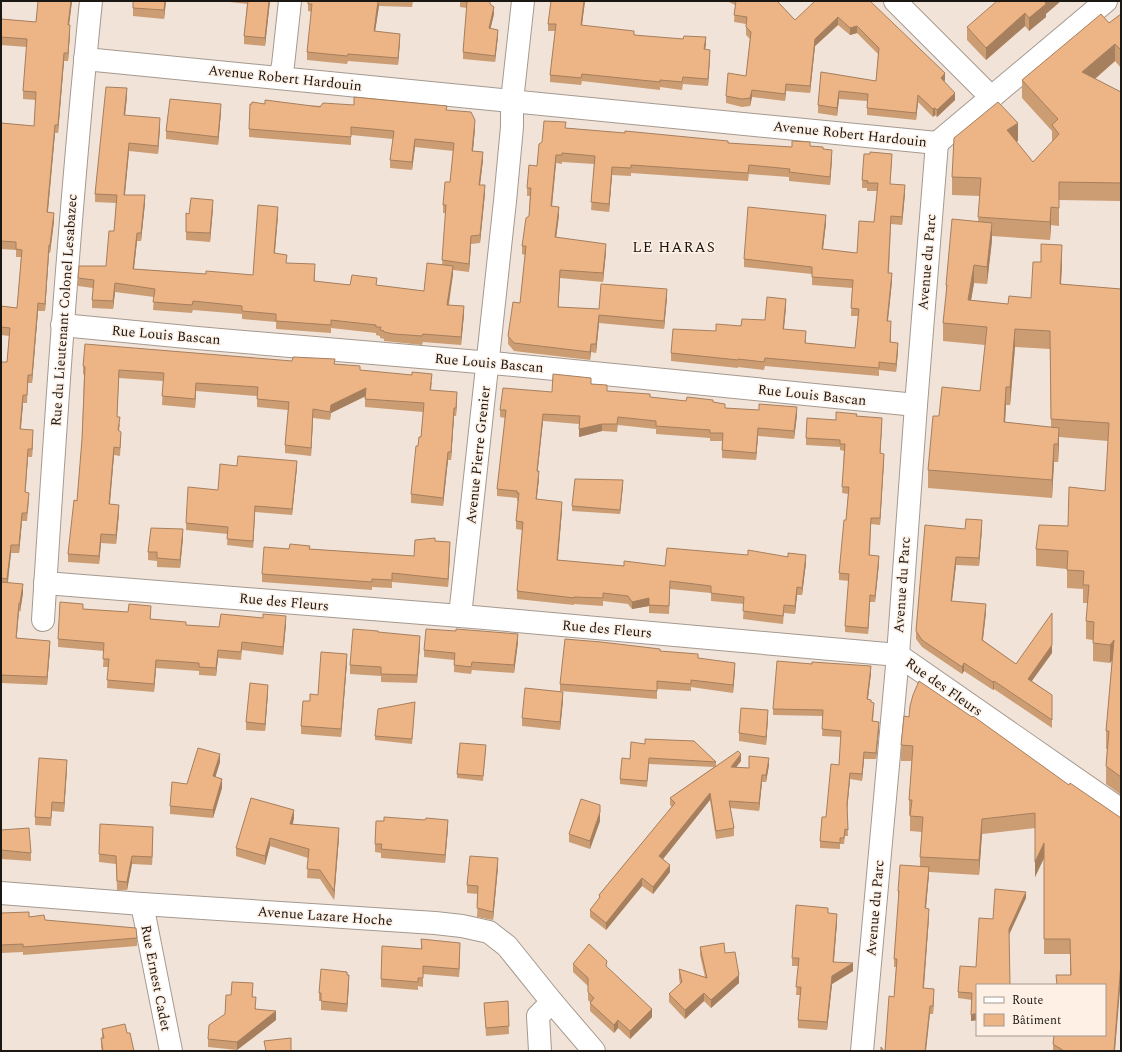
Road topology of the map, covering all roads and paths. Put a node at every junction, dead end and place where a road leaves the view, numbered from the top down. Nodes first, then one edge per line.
1 (91, 1) edge
2 (290, 1) edge
3 (523, 1) edge
4 (895, 1) edge
5 (1106, 1) edge
6 (85, 59) junction
7 (280, 77) junction
8 (991, 97) junction
9 (512, 102) junction
10 (937, 143) junction
11 (62, 325) junction
12 (488, 363) junction
13 (916, 405) junction
14 (45, 583) junction
15 (460, 616) junction
16 (43, 620) dead end
17 (898, 655) junction
18 (1121, 810) edge
19 (1, 893) edge
20 (142, 904) junction
21 (552, 1002) junction
22 (171, 1051) edge
23 (540, 1051) edge
24 (594, 1051) edge
25 (862, 1051) edge

1 - 6 street, Rue du Lieutenant Colonel Lesabazec
2 - 7 street
3 - 9 street, Avenue Pierre Grenier
4 - 8 street
5 - 8 street, Avenue Robert Hardouin
6 - 7 street, Avenue Robert Hardouin
6 - 11 street, Rue du Lieutenant Colonel Lesabazec
7 - 9 street, Avenue Robert Hardouin
8 - 10 street, Avenue Robert Hardouin
9 - 10 street, Avenue Robert Hardouin
9 - 12 street, Avenue Pierre Grenier
10 - 13 street, Avenue du Parc
11 - 12 street, Rue Louis Bascan
11 - 14 street, Rue du Lieutenant Colonel Lesabazec
12 - 13 street, Rue Louis Bascan
12 - 15 street, Avenue Pierre Grenier
13 - 17 street, Avenue du Parc
14 - 15 street, Rue des Fleurs
14 - 16 street, Rue du Lieutenant Colonel Lesabazec
15 - 17 street, Rue des Fleurs
17 - 18 street, Rue des Fleurs
17 - 25 street, Avenue du Parc
19 - 20 street, Avenue Lazare Hoche
20 - 21 street, Avenue Lazare Hoche
20 - 22 street, Rue Ernest Cadet
21 - 23 street
21 - 24 street, Avenue Lazare Hoche

